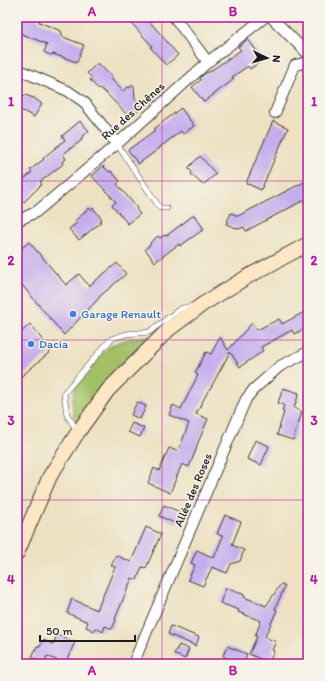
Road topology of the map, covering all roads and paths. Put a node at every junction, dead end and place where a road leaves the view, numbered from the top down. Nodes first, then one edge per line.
1 (174, 17) edge
2 (265, 17) edge
3 (271, 17) edge
4 (308, 54) edge
5 (208, 62) junction
6 (308, 62) edge
7 (17, 69) edge
8 (275, 112) dead end
9 (116, 144) junction
10 (168, 208) dead end
11 (17, 221) edge
12 (308, 244) edge
13 (203, 304) junction
14 (308, 352) edge
15 (78, 432) junction
16 (17, 553) edge
17 (133, 664) edge

1 - 5 street
2 - 5 street, Rue des Chênes
3 - 4 street
5 - 9 street, Rue des Chênes
6 - 8 street
7 - 9 street
9 - 10 lane
9 - 11 street, Rue des Chênes
12 - 13 main road
13 - 15 main road
13 - 15 lane
14 - 17 street, Allée des Roses
15 - 16 main road

